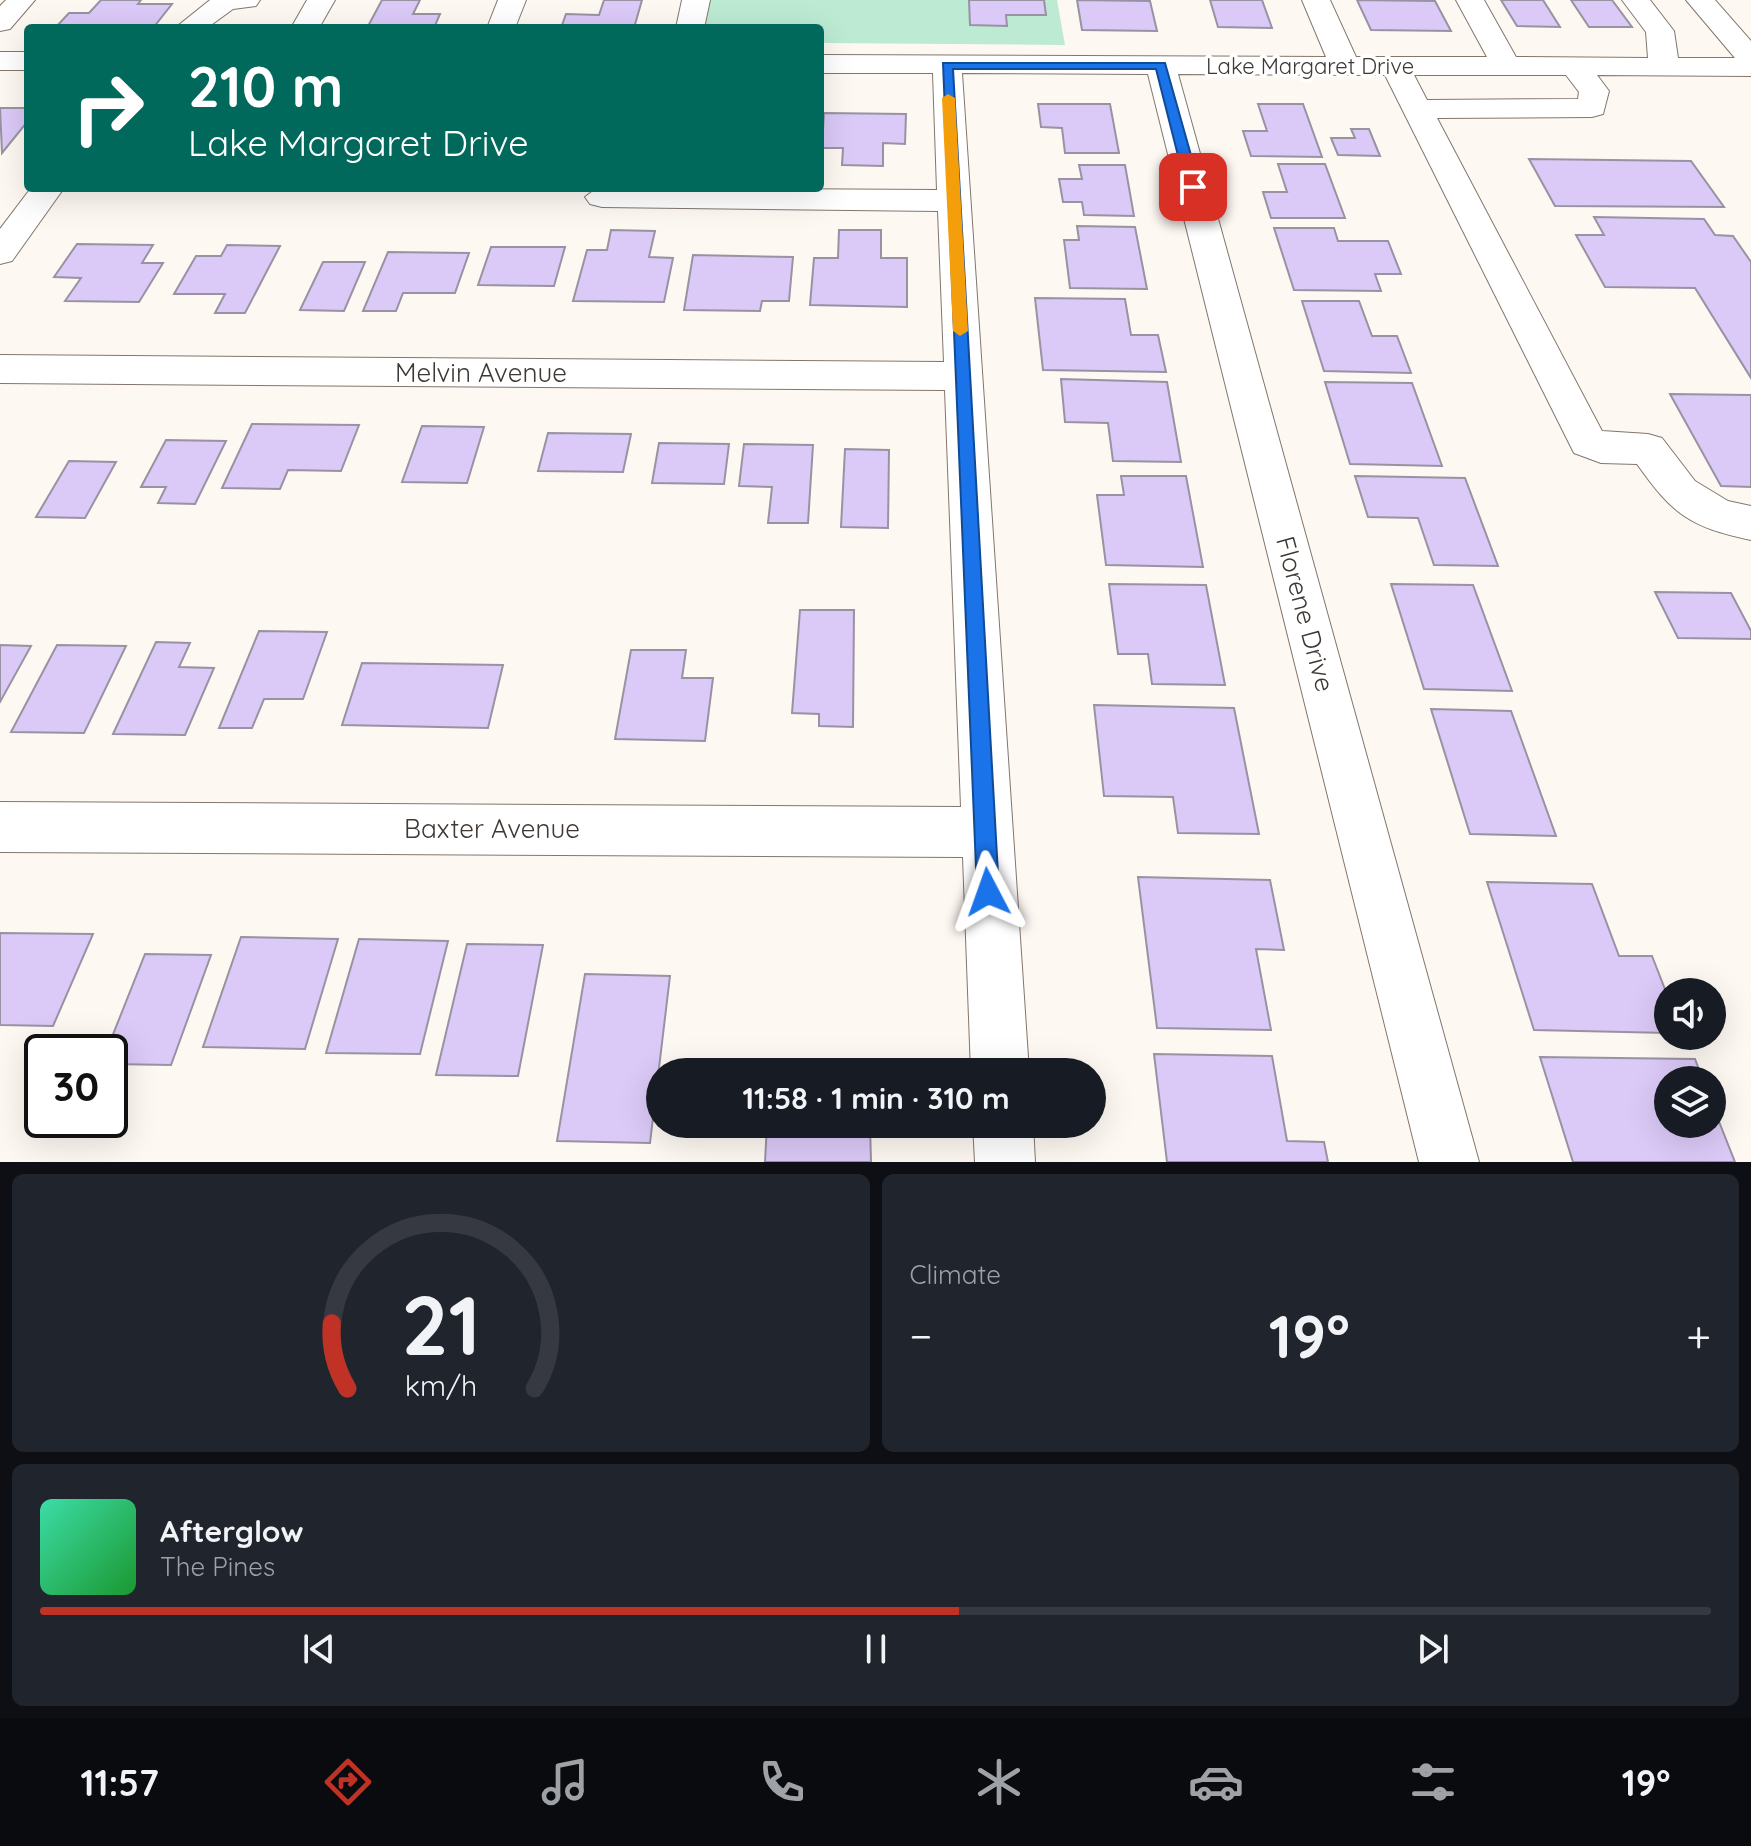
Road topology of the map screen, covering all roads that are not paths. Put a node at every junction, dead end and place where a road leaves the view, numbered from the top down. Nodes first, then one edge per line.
1 (21, 0) edge
2 (246, 0) edge
3 (321, 0) edge
4 (512, 0) edge
5 (696, 0) edge
6 (1316, 0) edge
7 (1470, 0) edge
8 (1636, 0) edge
9 (1700, 0) edge
10 (0, 23) edge
11 (194, 24) edge
12 (307, 24) edge
13 (503, 24) edge
14 (691, 24) edge
15 (1751, 59) edge
16 (0, 61) edge
17 (24, 61) edge
18 (824, 64) edge
19 (947, 65) junction
20 (1161, 66) junction
21 (1345, 66) junction
22 (1395, 66) junction
23 (1506, 66) junction
24 (1575, 67) junction
25 (1667, 67) junction
26 (1751, 67) edge
27 (1417, 109) junction
28 (45, 192) edge
29 (602, 197) dead end
30 (954, 201) junction
31 (0, 253) edge
32 (0, 369) edge
33 (963, 376) junction
34 (1751, 523) edge
35 (0, 827) edge
36 (984, 832) junction
37 (999, 1058) edge
38 (1004, 1138) edge
39 (1005, 1162) edge
40 (1449, 1162) edge

1 - 10 street
2 - 11 street
3 - 12 street
4 - 13 street
5 - 14 street
6 - 21 street
7 - 23 street
8 - 25 street
9 - 15 street
16 - 17 street
18 - 19 street, Lake Margaret Drive
19 - 20 street, Lake Margaret Drive
19 - 30 street
20 - 21 street, Lake Margaret Drive
20 - 40 street, Florene Drive
21 - 22 street, Lake Margaret Drive
22 - 23 street, Lake Margaret Drive
22 - 27 street
23 - 24 street, Lake Margaret Drive
24 - 25 street, Lake Margaret Drive
24 - 27 street
25 - 26 street, Lake Margaret Drive
27 - 34 street
28 - 31 street
29 - 30 street
30 - 33 street
32 - 33 street, Melvin Avenue
33 - 36 street
35 - 36 street, Baxter Avenue
36 - 37 street
38 - 39 street

